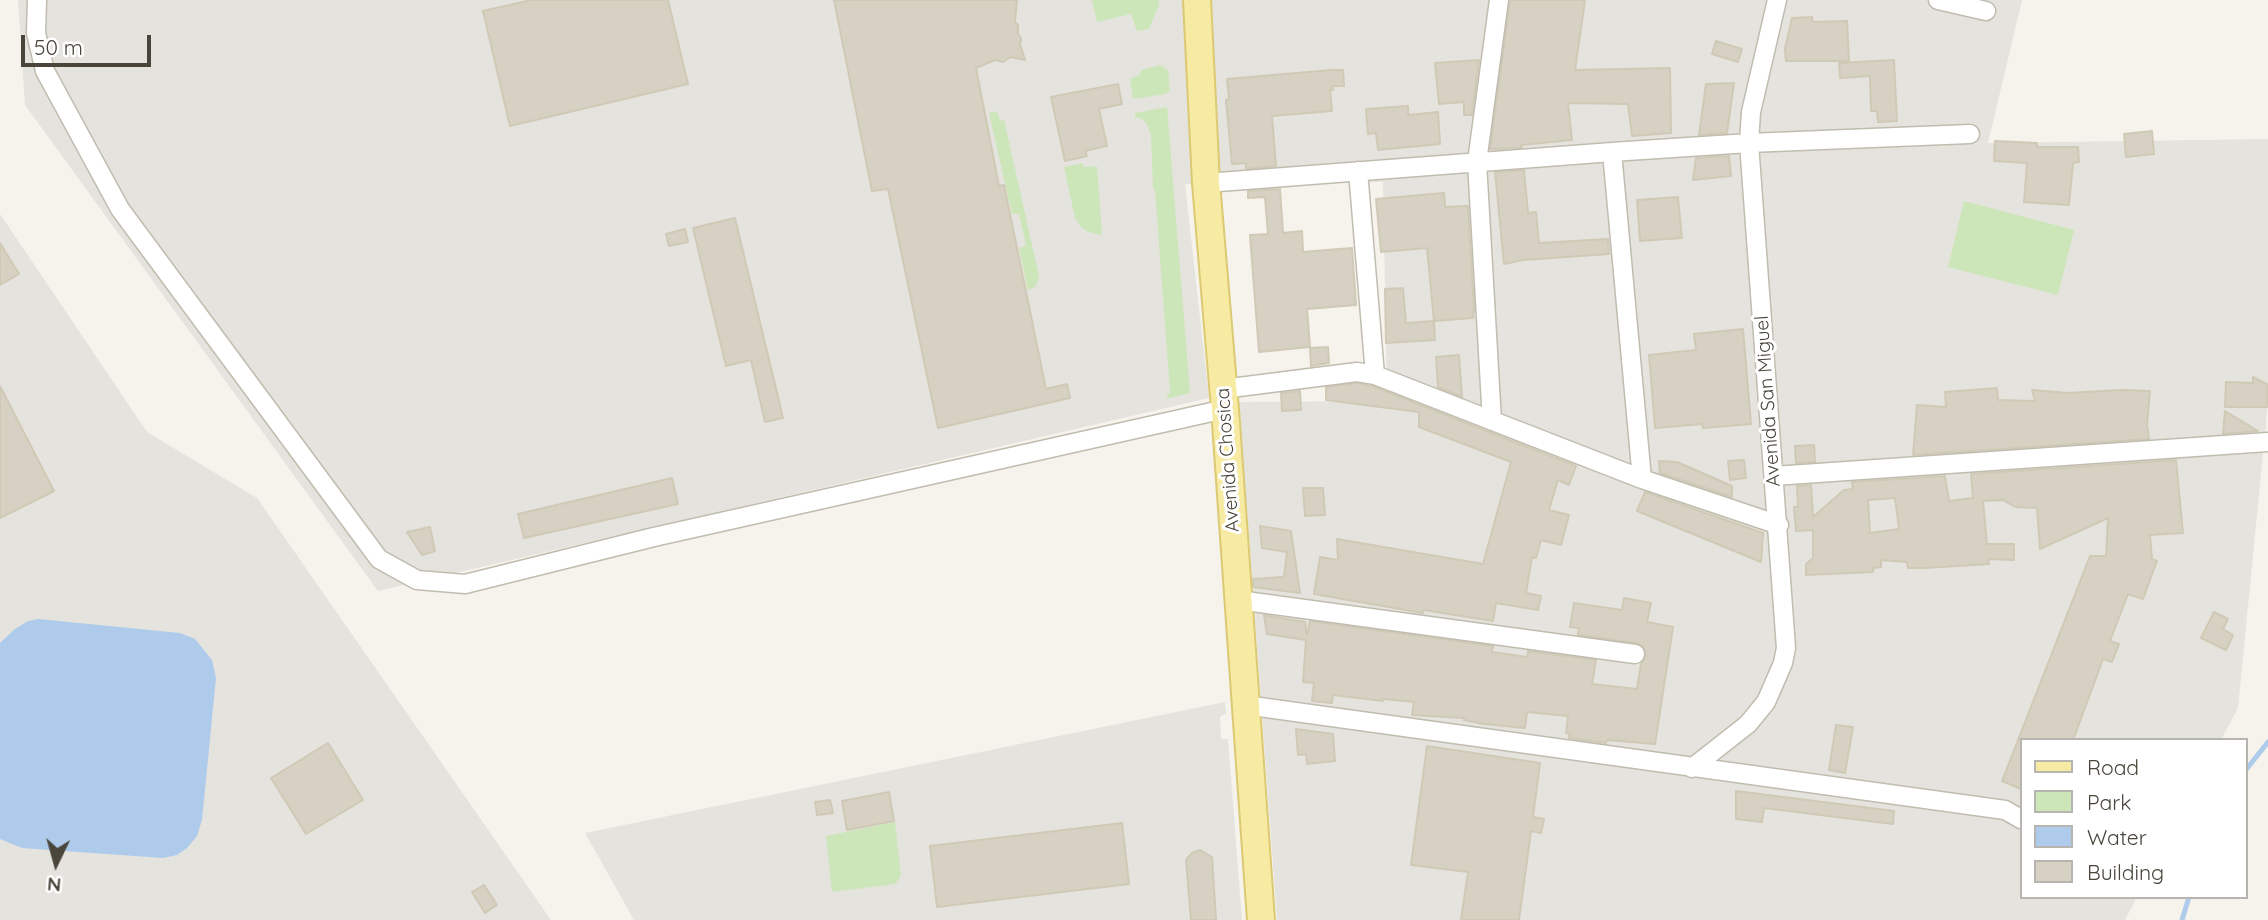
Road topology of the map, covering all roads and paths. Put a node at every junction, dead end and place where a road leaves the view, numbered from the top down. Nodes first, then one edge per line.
1 (37, 0) edge
2 (1198, 0) edge
3 (1499, 0) edge
4 (1777, 0) edge
5 (1937, 0) edge
6 (1986, 11) dead end
7 (1970, 134) dead end
8 (1749, 143) junction
9 (1612, 152) junction
10 (1478, 162) junction
11 (1358, 171) junction
12 (1206, 183) junction
13 (1375, 375) junction
14 (1224, 399) junction
15 (1492, 421) junction
16 (2268, 442) edge
17 (1774, 477) junction
18 (1642, 479) junction
19 (1779, 525) junction
20 (1238, 600) junction
21 (1635, 654) dead end
22 (1245, 705) junction
23 (1692, 768) junction
24 (2020, 818) edge
25 (1261, 920) edge

1 - 14 street
2 - 12 main road, Avenida Chosica
3 - 10 street
4 - 8 street, Avenida San Miguel
5 - 6 street
7 - 8 street
8 - 9 street
8 - 17 street, Avenida San Miguel
9 - 10 street
9 - 18 street
10 - 11 street
10 - 15 street
11 - 12 street
11 - 13 street
12 - 14 main road, Avenida Chosica
13 - 14 street
13 - 15 street
14 - 20 main road, Avenida Chosica
15 - 18 street
16 - 17 street
17 - 19 street, Avenida San Miguel
18 - 19 street
19 - 23 street, Avenida San Miguel
20 - 21 street
20 - 22 main road, Avenida Chosica
22 - 23 street
22 - 25 main road, Avenida Chosica
23 - 24 street

